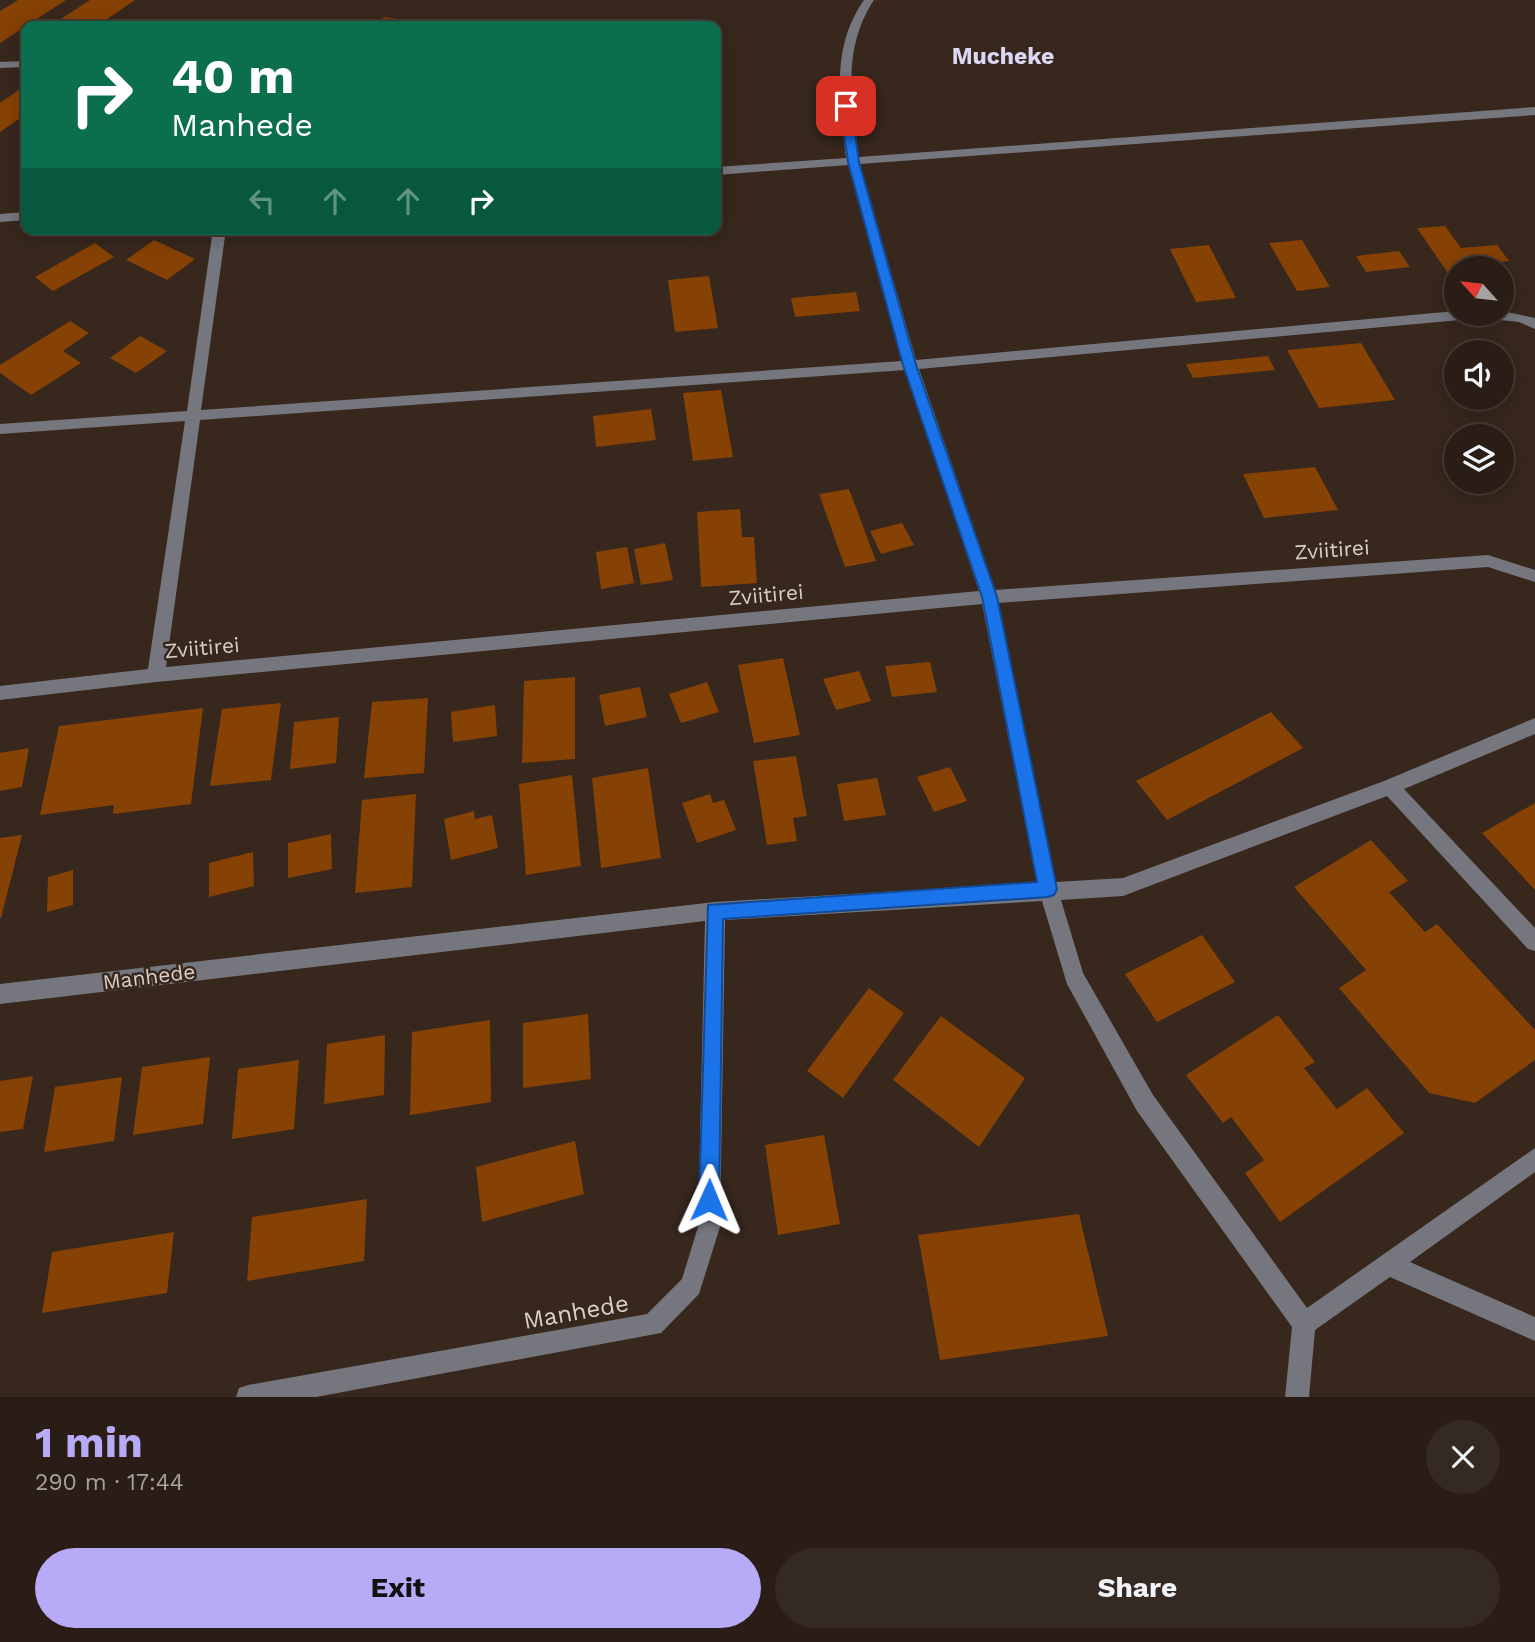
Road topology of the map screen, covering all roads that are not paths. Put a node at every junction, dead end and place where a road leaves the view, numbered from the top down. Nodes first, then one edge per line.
1 (869, 0) edge
2 (21, 64) edge
3 (0, 65) edge
4 (1535, 111) edge
5 (853, 162) junction
6 (721, 171) edge
7 (21, 216) edge
8 (0, 218) edge
9 (219, 235) edge
10 (1535, 324) edge
11 (910, 365) junction
12 (196, 415) junction
13 (0, 429) edge
14 (1535, 576) edge
15 (989, 597) junction
16 (156, 675) junction
17 (0, 693) edge
18 (1535, 726) edge
19 (1390, 787) junction
20 (1048, 889) junction
21 (715, 911) junction
22 (1535, 942) edge
23 (0, 995) edge
24 (1535, 1159) edge
25 (1387, 1264) junction
26 (1304, 1324) junction
27 (1535, 1329) edge
28 (248, 1397) edge
29 (1297, 1397) edge

1 - 5 street
2 - 3 street
4 - 5 street
5 - 6 street
5 - 11 street
7 - 8 street
9 - 12 street
10 - 11 street
11 - 12 street
11 - 15 street
12 - 13 street
12 - 16 street
14 - 15 street, Zviitirei
15 - 16 street, Zviitirei
15 - 20 street
16 - 17 street, Zviitirei
18 - 19 street, Manhede
19 - 20 street, Manhede
19 - 22 street
20 - 21 street, Manhede
20 - 26 street
21 - 23 street, Manhede
21 - 28 street, Manhede
24 - 25 street
25 - 26 street
25 - 27 street
26 - 29 street

